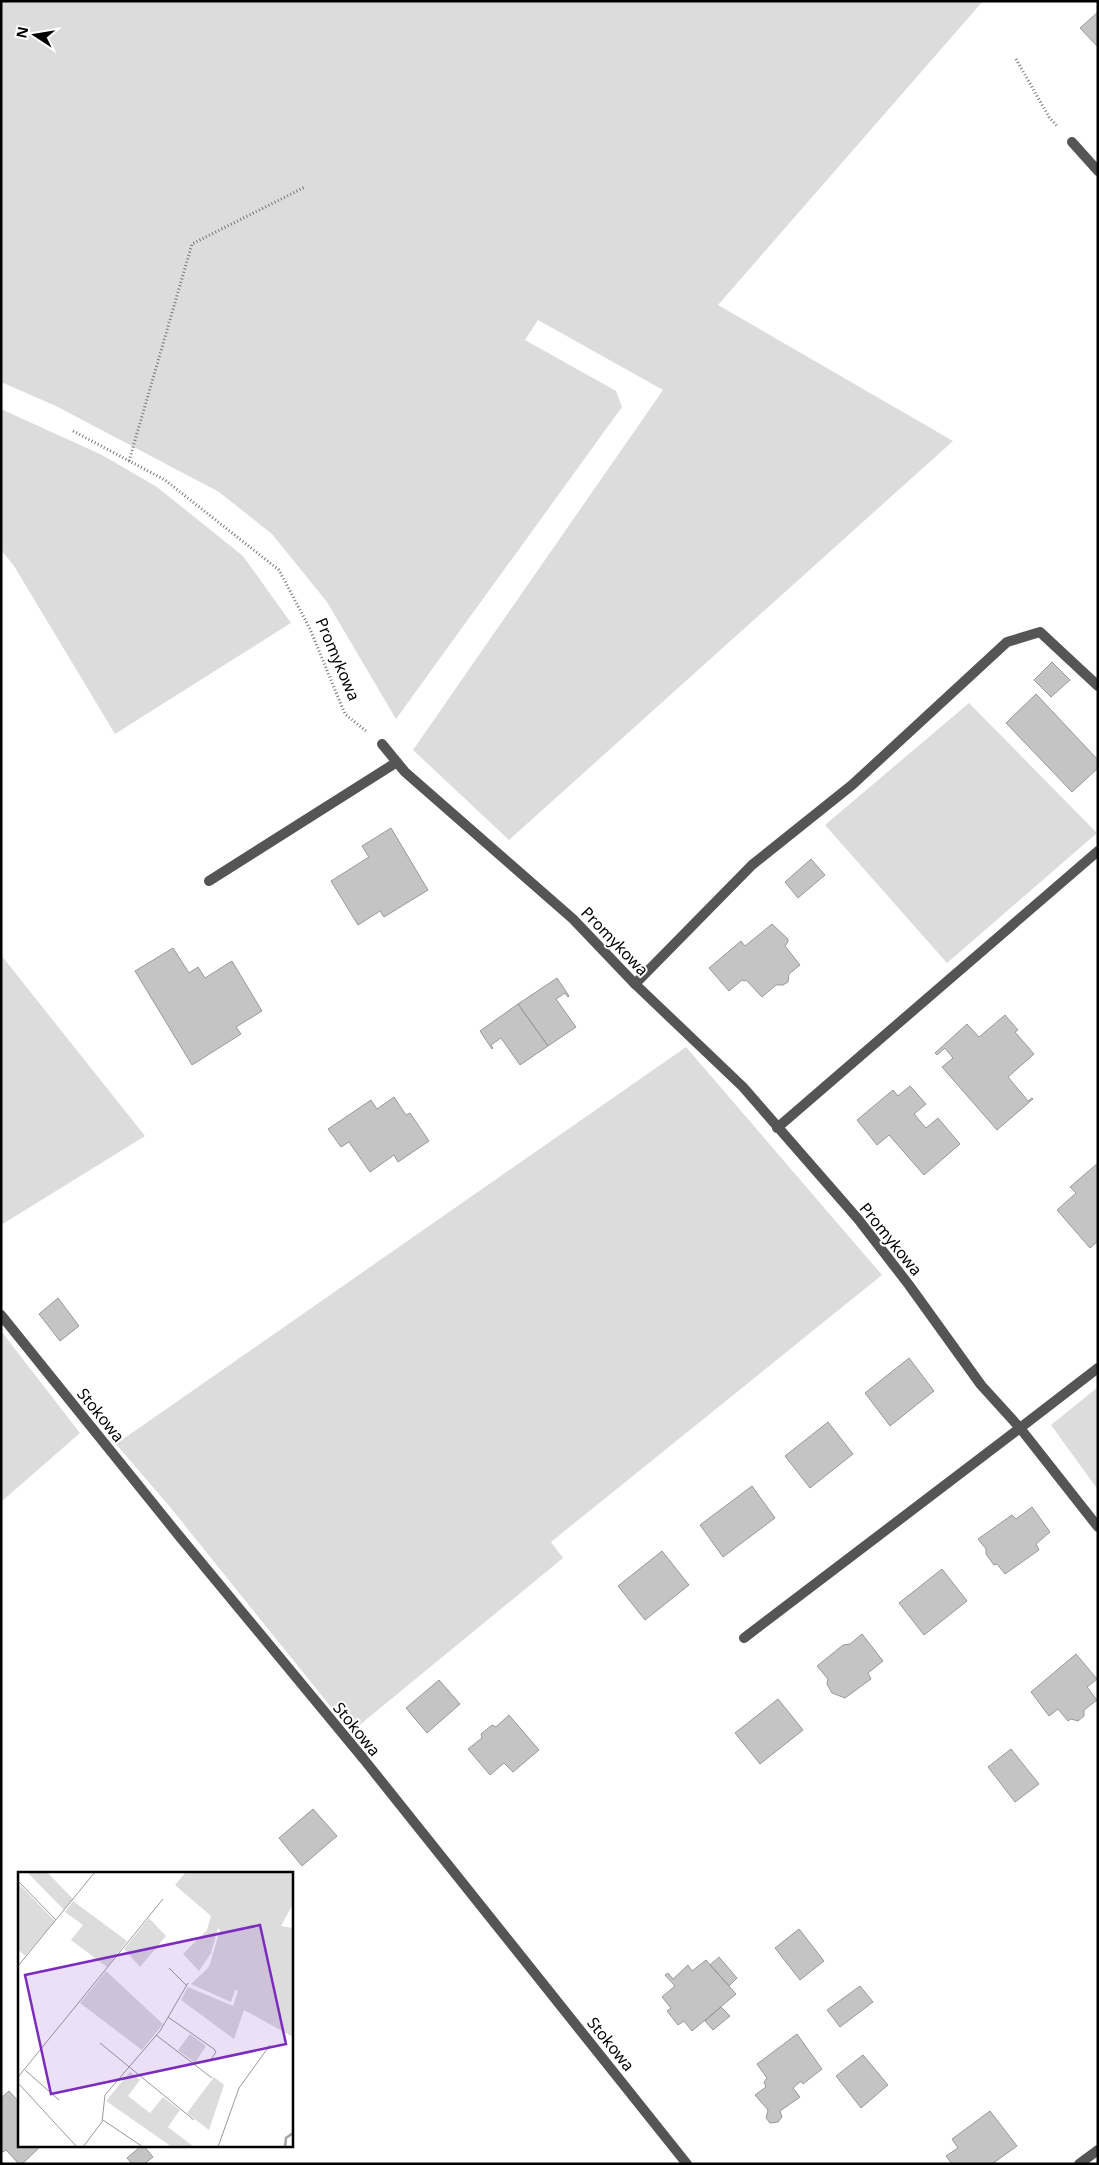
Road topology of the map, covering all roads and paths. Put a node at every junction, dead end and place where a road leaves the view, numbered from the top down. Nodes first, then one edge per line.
1 (1016, 59) dead end
2 (1072, 142) joint
3 (1098, 171) edge
4 (305, 187) dead end
5 (73, 432) dead end
6 (129, 461) junction
7 (1098, 686) edge
8 (382, 744) joint
9 (397, 762) junction
10 (1098, 851) edge
11 (209, 881) dead end
12 (635, 984) junction
13 (777, 1128) junction
14 (1, 1315) edge
15 (1098, 1368) edge
16 (1020, 1428) junction
17 (1098, 1527) edge
18 (744, 1638) dead end
19 (1098, 2150) edge
20 (687, 2164) edge
21 (1079, 2164) edge

1 - 2 path
2 - 3 street
4 - 6 path
5 - 6 path, Promykowa
6 - 8 path, Promykowa
7 - 12 street
8 - 9 street, Promykowa
9 - 11 street
9 - 12 street, Promykowa
10 - 13 street
12 - 13 street, Promykowa
13 - 16 street, Promykowa
14 - 20 street, Stokowa
15 - 16 street
16 - 17 street, Promykowa
16 - 18 street
19 - 21 street

